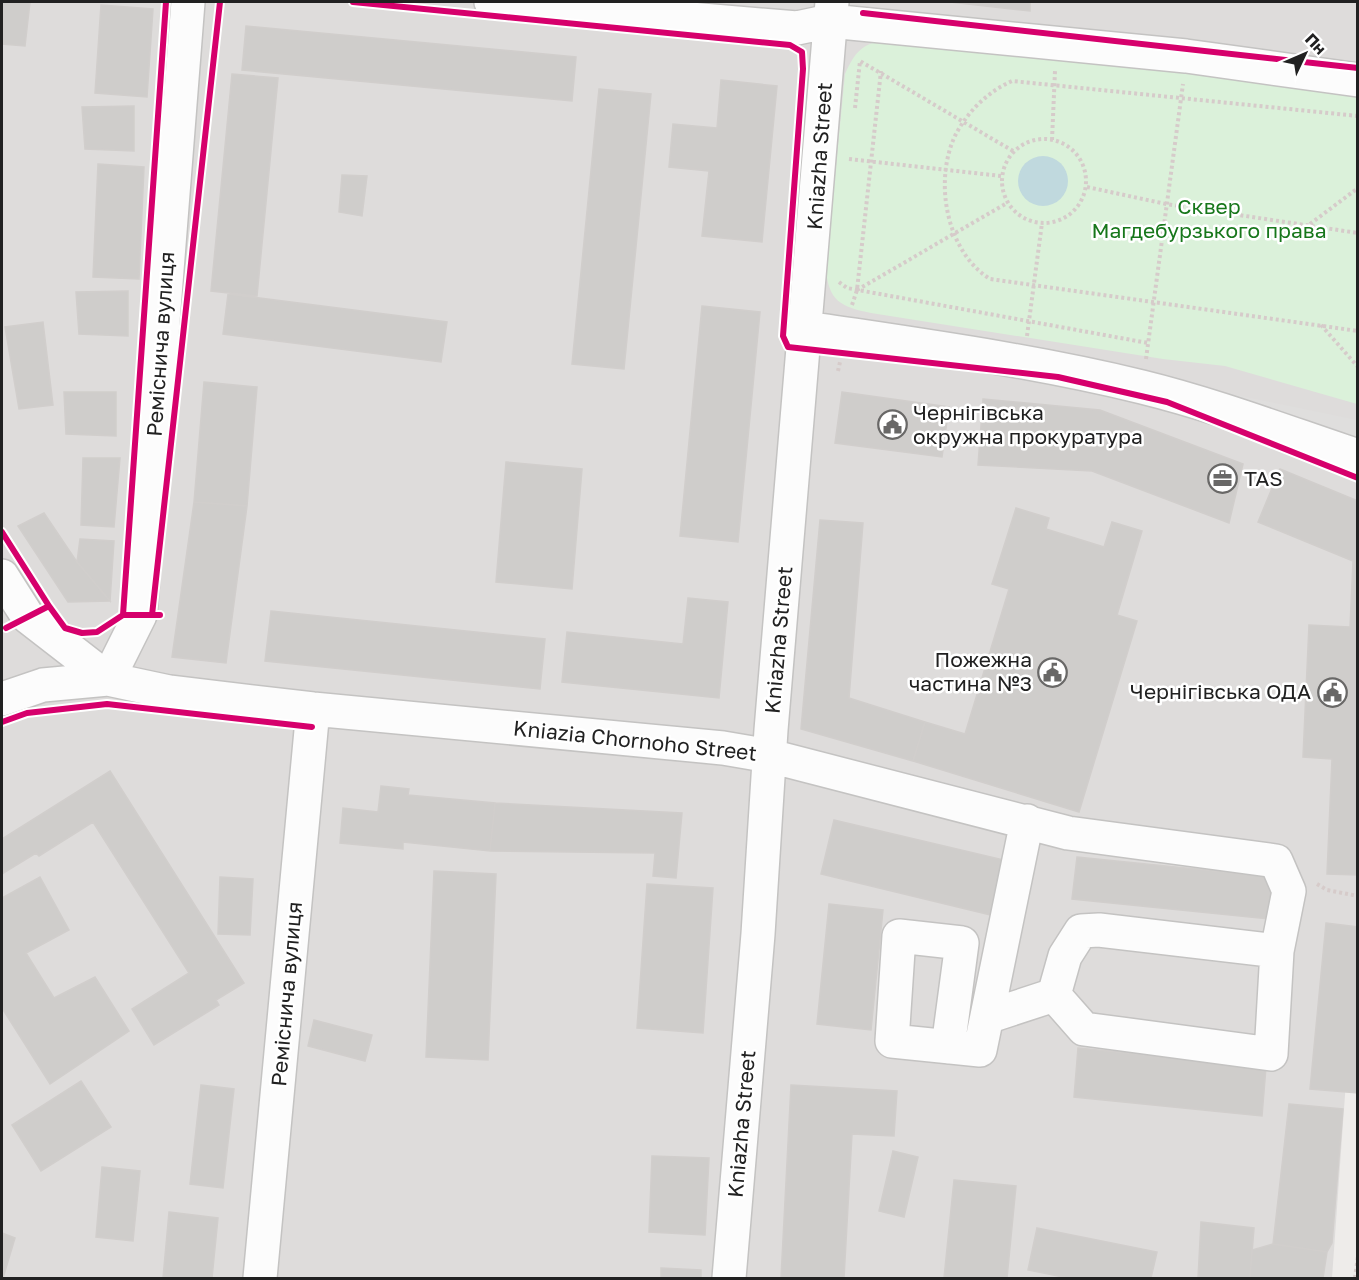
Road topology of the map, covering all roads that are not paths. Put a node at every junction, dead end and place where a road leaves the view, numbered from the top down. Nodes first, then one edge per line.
1 (188, 2) edge
2 (491, 2) edge
3 (831, 11) edge
4 (1358, 80) edge
5 (807, 328) junction
6 (1358, 456) edge
7 (2, 576) edge
8 (108, 679) junction
9 (2, 699) edge
10 (313, 709) junction
11 (770, 756) junction
12 (1027, 821) junction
13 (1277, 951) junction
14 (1054, 995) junction
15 (987, 1017) junction
16 (948, 1047) dead end
17 (260, 1278) edge
18 (729, 1278) edge

1 - 8 street, Реміснича вулиця
2 - 3 street
3 - 4 street
3 - 5 street, Kniazha Street
5 - 6 street
5 - 11 street, Kniazha Street
7 - 8 street
8 - 9 street, Kniazia Chornoho Street
8 - 10 street, Kniazia Chornoho Street
10 - 11 street, Kniazia Chornoho Street
10 - 17 street, Реміснича вулиця
11 - 12 street, Kniazia Chornoho Street
11 - 18 street, Kniazha Street
12 - 13 street, Kniazia Chornoho Street
12 - 15 street
13 - 14 street
13 - 14 street, Kniazia Chornoho Street
14 - 15 street
15 - 16 street

